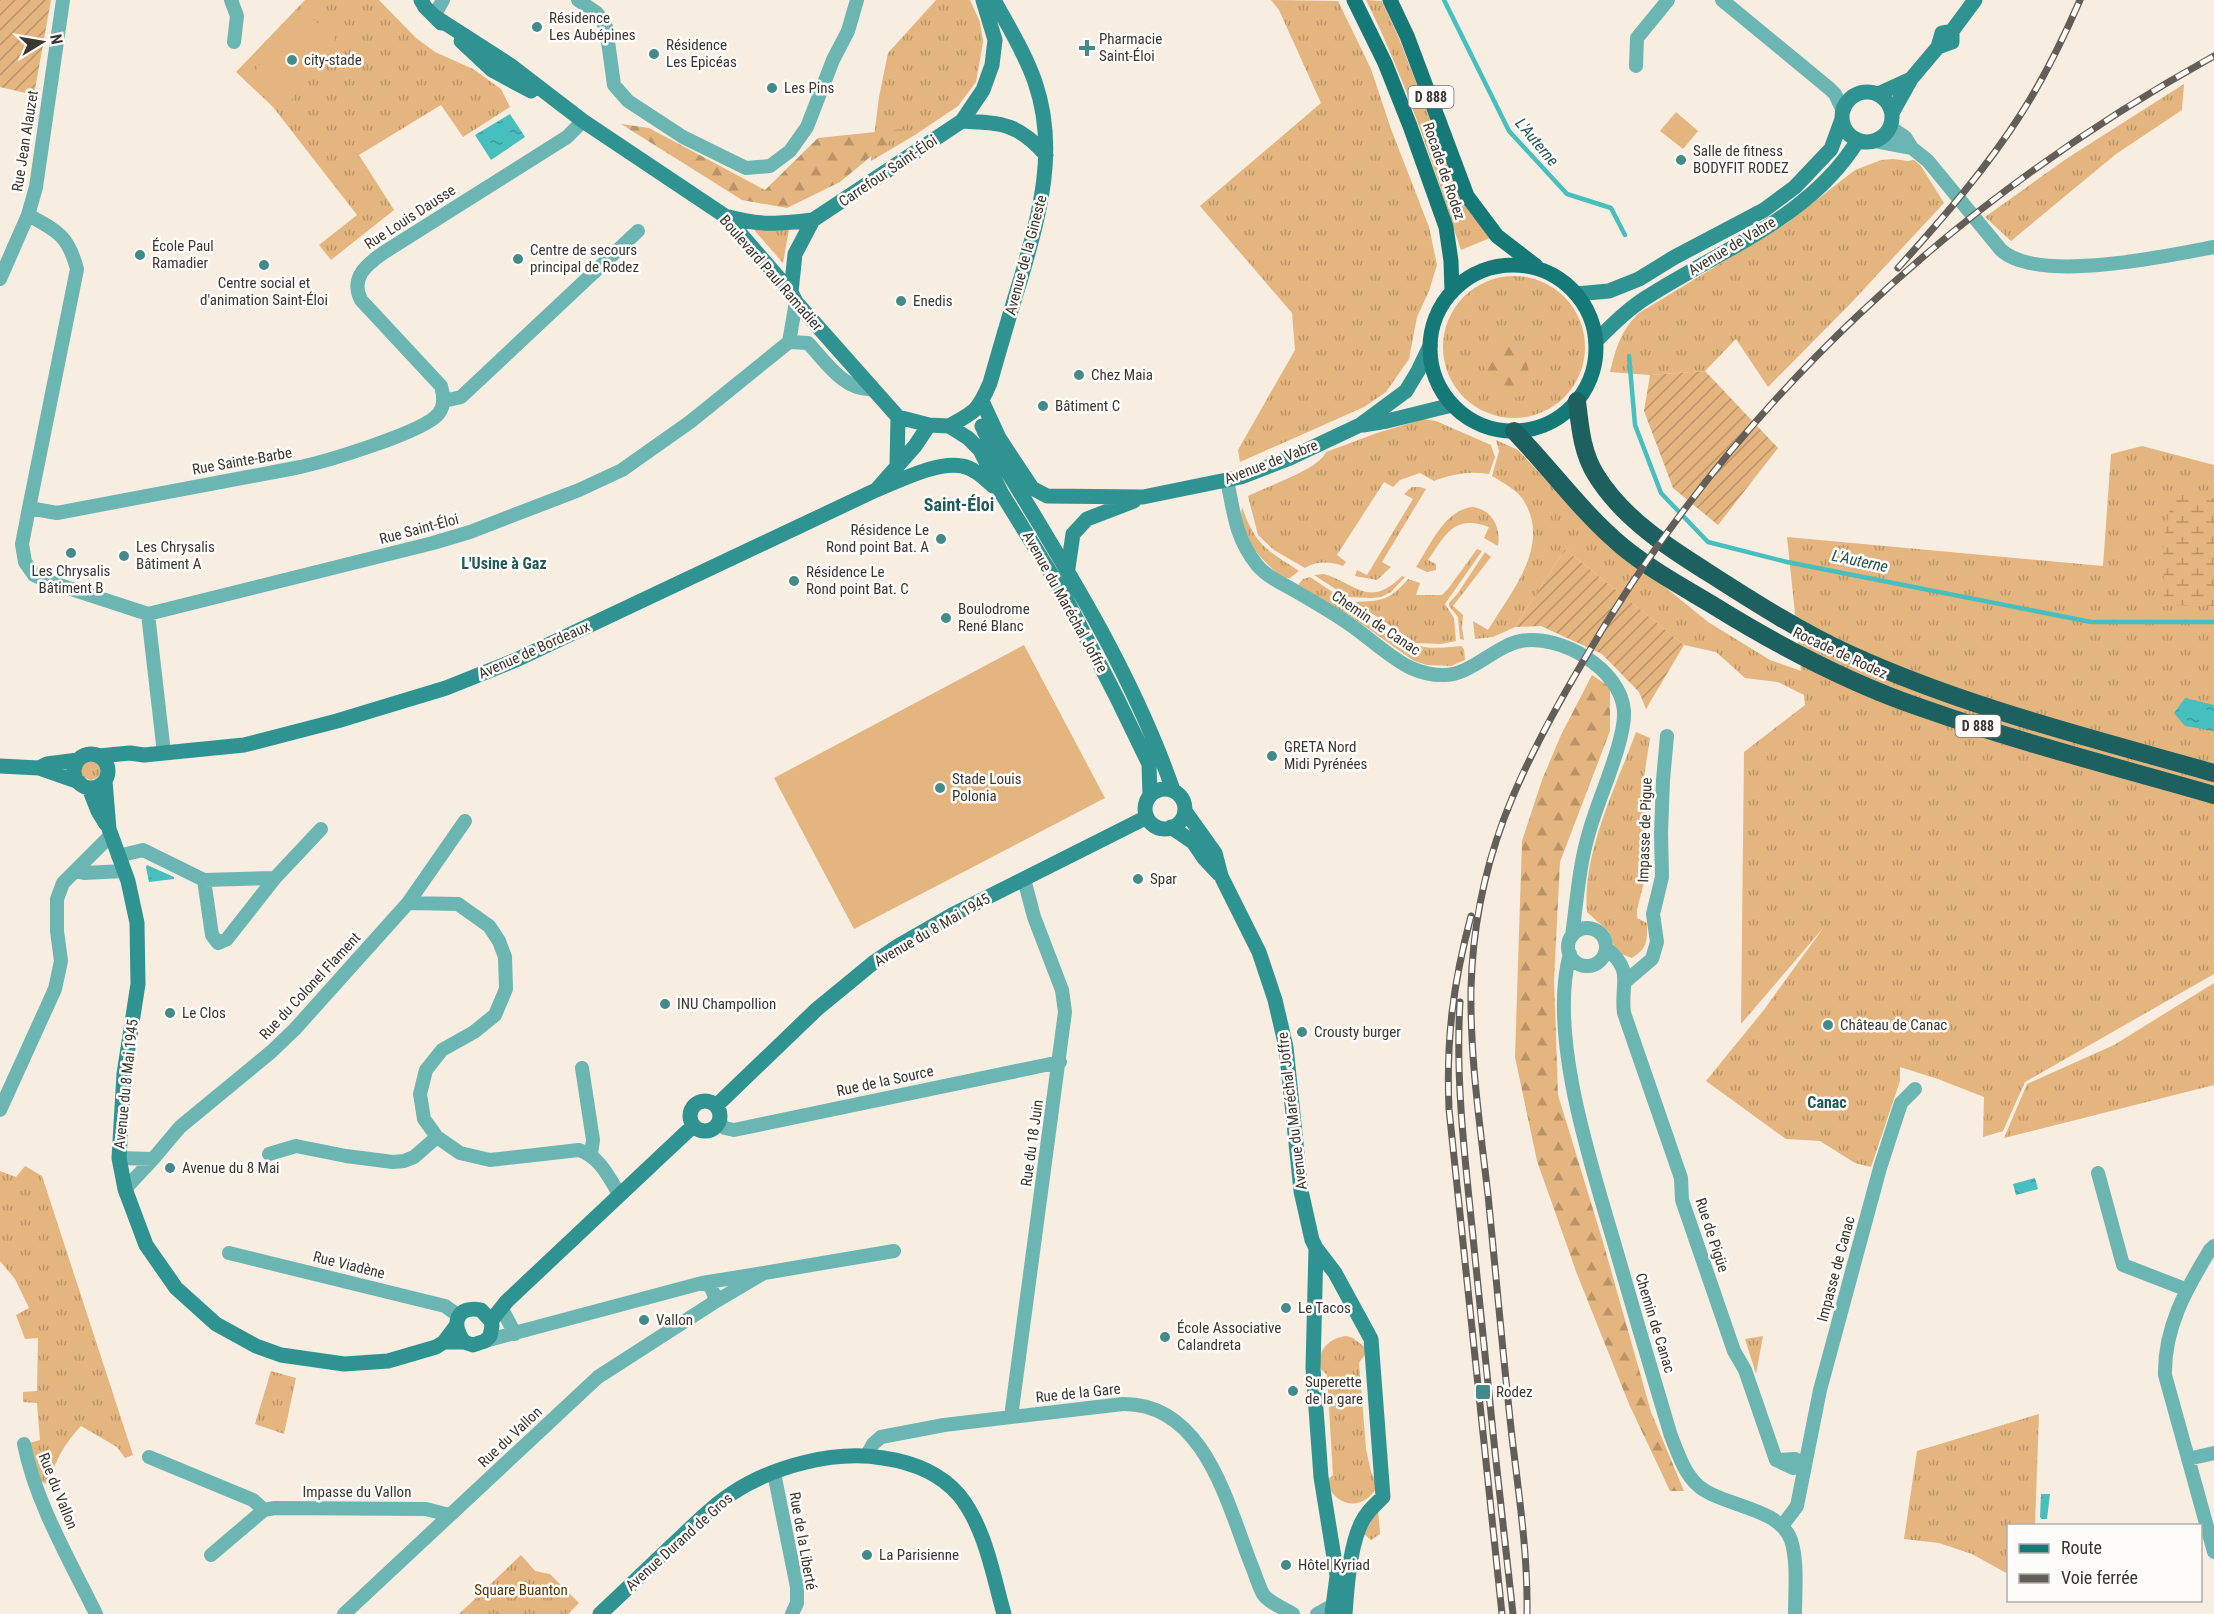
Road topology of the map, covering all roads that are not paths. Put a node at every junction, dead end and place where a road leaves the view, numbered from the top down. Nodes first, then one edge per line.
1 (63, 0) edge
2 (231, 0) edge
3 (410, 0) edge
4 (443, 0) edge
5 (578, 0) edge
6 (857, 0) edge
7 (983, 0) edge
8 (994, 0) edge
9 (1354, 0) edge
10 (1390, 0) edge
11 (1668, 0) edge
12 (1722, 0) edge
13 (1975, 0) edge
14 (426, 8) edge
15 (234, 42) dead end
16 (1636, 66) dead end
17 (1911, 79) junction
18 (1878, 94) junction
19 (1846, 109) junction
20 (1891, 120) junction
21 (583, 121) junction
22 (962, 121) junction
23 (1858, 140) junction
24 (1875, 141) junction
25 (1912, 148) junction
26 (1046, 155) junction
27 (28, 215) junction
28 (725, 216) junction
29 (813, 220) junction
30 (638, 231) dead end
31 (2214, 247) edge
32 (1541, 270) junction
33 (0, 279) edge
34 (1452, 292) junction
35 (1576, 294) junction
36 (794, 297) junction
37 (793, 322) junction
38 (1596, 341) junction
39 (789, 342) junction
40 (808, 343) junction
41 (1430, 346) junction
42 (873, 389) junction
43 (444, 401) junction
44 (1577, 401) junction
45 (1452, 405) junction
46 (979, 407) junction
47 (898, 417) junction
48 (929, 425) junction
49 (1360, 425) junction
50 (949, 426) junction
51 (1514, 431) junction
52 (897, 465) junction
53 (1227, 480) junction
54 (876, 490) junction
55 (1002, 494) junction
56 (1143, 498) junction
57 (29, 508) junction
58 (1068, 568) junction
59 (148, 614) junction
60 (1667, 736) dead end
61 (2024, 741) junction
62 (164, 753) junction
63 (142, 755) junction
64 (99, 756) junction
65 (78, 760) junction
66 (0, 766) edge
67 (39, 768) junction
68 (2214, 773) edge
69 (106, 775) junction
70 (84, 785) junction
71 (1173, 790) junction
72 (2214, 795) edge
73 (1150, 796) junction
74 (2214, 808) edge
75 (1185, 811) junction
76 (1147, 817) junction
77 (465, 821) dead end
78 (1172, 827) junction
79 (321, 829) dead end
80 (110, 832) junction
81 (118, 856) junction
82 (75, 871) junction
83 (124, 871) junction
84 (1221, 876) junction
85 (275, 878) junction
86 (1024, 879) junction
87 (204, 880) junction
88 (408, 903) junction
89 (1576, 906) junction
90 (1588, 928) junction
91 (1572, 936) junction
92 (1570, 954) junction
93 (1604, 954) junction
94 (1581, 965) junction
95 (1625, 982) junction
96 (1565, 983) junction
97 (1060, 1062) junction
98 (582, 1068) dead end
99 (1915, 1089) dead end
100 (716, 1106) junction
101 (0, 1110) edge
102 (719, 1122) junction
103 (693, 1126) junction
104 (437, 1137) junction
105 (269, 1154) dead end
106 (591, 1154) junction
107 (119, 1158) junction
108 (153, 1160) junction
109 (2098, 1173) dead end
110 (125, 1190) junction
111 (619, 1194) junction
112 (2214, 1246) edge
113 (1316, 1248) junction
114 (894, 1251) dead end
115 (229, 1253) dead end
116 (764, 1273) junction
117 (702, 1283) junction
118 (2185, 1289) junction
119 (712, 1303) junction
120 (505, 1305) junction
121 (486, 1315) junction
122 (458, 1321) junction
123 (515, 1334) junction
124 (486, 1341) junction
125 (444, 1342) junction
126 (464, 1342) junction
127 (1011, 1417) junction
128 (24, 1444) dead end
129 (2214, 1453) edge
130 (867, 1455) junction
131 (149, 1457) dead end
132 (2188, 1459) junction
133 (1804, 1465) junction
134 (774, 1473) junction
135 (264, 1510) junction
136 (449, 1515) junction
137 (2202, 1524) edge
138 (2202, 1525) edge
139 (1782, 1526) junction
140 (2214, 1552) edge
141 (211, 1555) dead end
142 (1337, 1611) edge
143 (96, 1614) edge
144 (344, 1614) edge
145 (600, 1614) edge
146 (792, 1614) edge
147 (1004, 1614) edge
148 (1293, 1614) edge
149 (1317, 1614) edge
150 (1795, 1614) edge

1 - 27 street, Rue Jean Alauzet
2 - 15 street
3 - 14 main road, Boulevard Paul Ramadier
4 - 14 street
5 - 6 street
7 - 22 main road, Carrefour Saint-Éloi
8 - 26 main road, Avenue de la Gineste
9 - 34 main road, Rocade de Rodez / D 888
10 - 32 main road, Rocade de Rodez / D 888
11 - 16 street
12 - 19 street
13 - 17 main road
14 - 21 main road, Boulevard Paul Ramadier
17 - 18 main road
17 - 20 main road
18 - 19 main road
18 - 20 main road
19 - 23 main road
19 - 35 main road, Avenue de Vabre
20 - 24 main road
20 - 25 street
21 - 28 main road, Boulevard Paul Ramadier
21 - 43 street, Rue Louis Dausse
22 - 26 main road
22 - 29 main road, Carrefour Saint-Éloi
23 - 24 main road
23 - 38 main road, Avenue de Vabre
24 - 25 street
25 - 31 street
26 - 46 main road, Avenue de la Gineste
27 - 33 street, Rue Jean Alauzet
27 - 57 street
28 - 29 main road, Carrefour Saint-Éloi
28 - 36 main road, Boulevard Paul Ramadier
29 - 36 main road, Carrefour Saint-Éloi
30 - 43 street
32 - 34 main road
32 - 35 main road
34 - 41 main road
35 - 38 main road
36 - 37 street
36 - 42 main road, Boulevard Paul Ramadier
37 - 39 street
37 - 40 street
38 - 44 main road
39 - 40 street
39 - 59 street, Rue Saint-Éloi
40 - 42 street
41 - 45 main road
41 - 49 main road, Avenue de Vabre
42 - 47 main road, Boulevard Paul Ramadier
43 - 57 street, Rue Sainte-Barbe
44 - 51 main road
44 - 68 highway, Rocade de Rodez / D 888
45 - 49 main road, Avenue de Vabre
45 - 51 main road
46 - 50 main road
46 - 56 main road, Avenue de Vabre
46 - 58 main road, Avenue du Maréchal Joffre
47 - 48 main road
47 - 52 main road
48 - 50 main road
48 - 52 main road
49 - 53 main road, Avenue de Vabre
50 - 55 main road, Avenue du Maréchal Joffre
51 - 61 highway, Rocade de Rodez / D 888
52 - 54 main road, Avenue de Bordeaux
53 - 56 main road, Avenue de Vabre
53 - 89 street, Chemin de Canac
54 - 55 main road
54 - 62 main road, Avenue de Bordeaux
55 - 73 main road, Avenue du Maréchal Joffre
56 - 58 main road, Avenue de Vabre
57 - 59 street
58 - 71 main road, Avenue du Maréchal Joffre
59 - 62 street
60 - 95 street, Impasse de Pigue
61 - 72 highway, Rocade de Rodez / D 888
61 - 74 highway
62 - 63 main road, Avenue de Bordeaux
63 - 64 main road, Avenue de Bordeaux
63 - 69 main road, Avenue de Bordeaux
64 - 65 main road
64 - 69 main road
65 - 67 main road
65 - 70 main road
66 - 67 main road
67 - 70 main road
69 - 70 main road
69 - 80 main road, Avenue du 8 Mai 1945
70 - 80 main road, Avenue du 8 Mai 1945
71 - 73 main road
71 - 75 main road
73 - 76 main road
75 - 78 main road
75 - 84 main road, Avenue du Maréchal Joffre
76 - 78 main road
76 - 86 main road, Avenue du 8 Mai 1945
77 - 88 street, Rue du Colonel Flament
78 - 84 main road, Avenue du Maréchal Joffre
79 - 85 street
80 - 81 main road, Avenue du 8 Mai 1945
80 - 82 street
81 - 83 main road, Avenue du 8 Mai 1945
81 - 87 street
82 - 83 street
82 - 101 street
83 - 107 main road, Avenue du 8 Mai 1945
84 - 113 main road, Avenue du Maréchal Joffre
85 - 87 street
85 - 87 street
86 - 97 street, Rue du 18 Juin
86 - 100 main road, Avenue du 8 Mai 1945
88 - 104 street
88 - 108 street, Rue du Colonel Flament
89 - 90 street
89 - 91 street, Chemin de Canac
90 - 91 street
90 - 93 street
91 - 92 street
92 - 94 street
92 - 96 street, Chemin de Canac
93 - 94 street
93 - 95 street
94 - 96 street
95 - 133 street, Rue de Pigüe
96 - 139 street, Chemin de Canac
97 - 102 street, Rue de la Source
97 - 127 street, Rue du 18 Juin
98 - 106 street
99 - 133 street, Impasse de Canac
100 - 102 main road
100 - 103 main road
102 - 103 main road
103 - 111 main road
104 - 105 street
104 - 106 street
106 - 111 street
107 - 108 street
107 - 110 main road, Avenue du 8 Mai 1945
108 - 110 street, Rue du Colonel Flament
109 - 118 street
110 - 125 main road, Avenue du 8 Mai 1945
111 - 120 main road
112 - 118 street
113 - 142 main road, Avenue du Maréchal Joffre
113 - 142 main road, Avenue du Maréchal Joffre
114 - 116 street, Rue du Vallon
115 - 122 street, Rue Viadène
116 - 117 street, Rue du Vallon
116 - 119 street, Rue du Vallon
117 - 119 street
117 - 123 street, Rue du Vallon
118 - 132 street
119 - 136 street, Rue du Vallon
120 - 121 main road
120 - 123 street
121 - 122 main road
121 - 123 street
121 - 124 main road
122 - 125 main road
122 - 126 main road
123 - 124 street, Rue du Vallon
124 - 126 main road
125 - 126 main road, Avenue du 8 Mai 1945
127 - 130 street, Rue de la Gare
127 - 148 street, Rue de la Gare
128 - 143 street, Rue du Vallon
129 - 132 street
130 - 134 main road, Avenue Durand de Gros
130 - 147 main road, Avenue Durand de Gros
131 - 135 street
132 - 137 street
133 - 139 street
134 - 145 main road, Avenue Durand de Gros
134 - 146 street, Rue de la Liberté
135 - 136 street, Impasse du Vallon
135 - 141 street
136 - 144 street, Rue du Vallon
138 - 140 street
139 - 150 street
142 - 149 street

